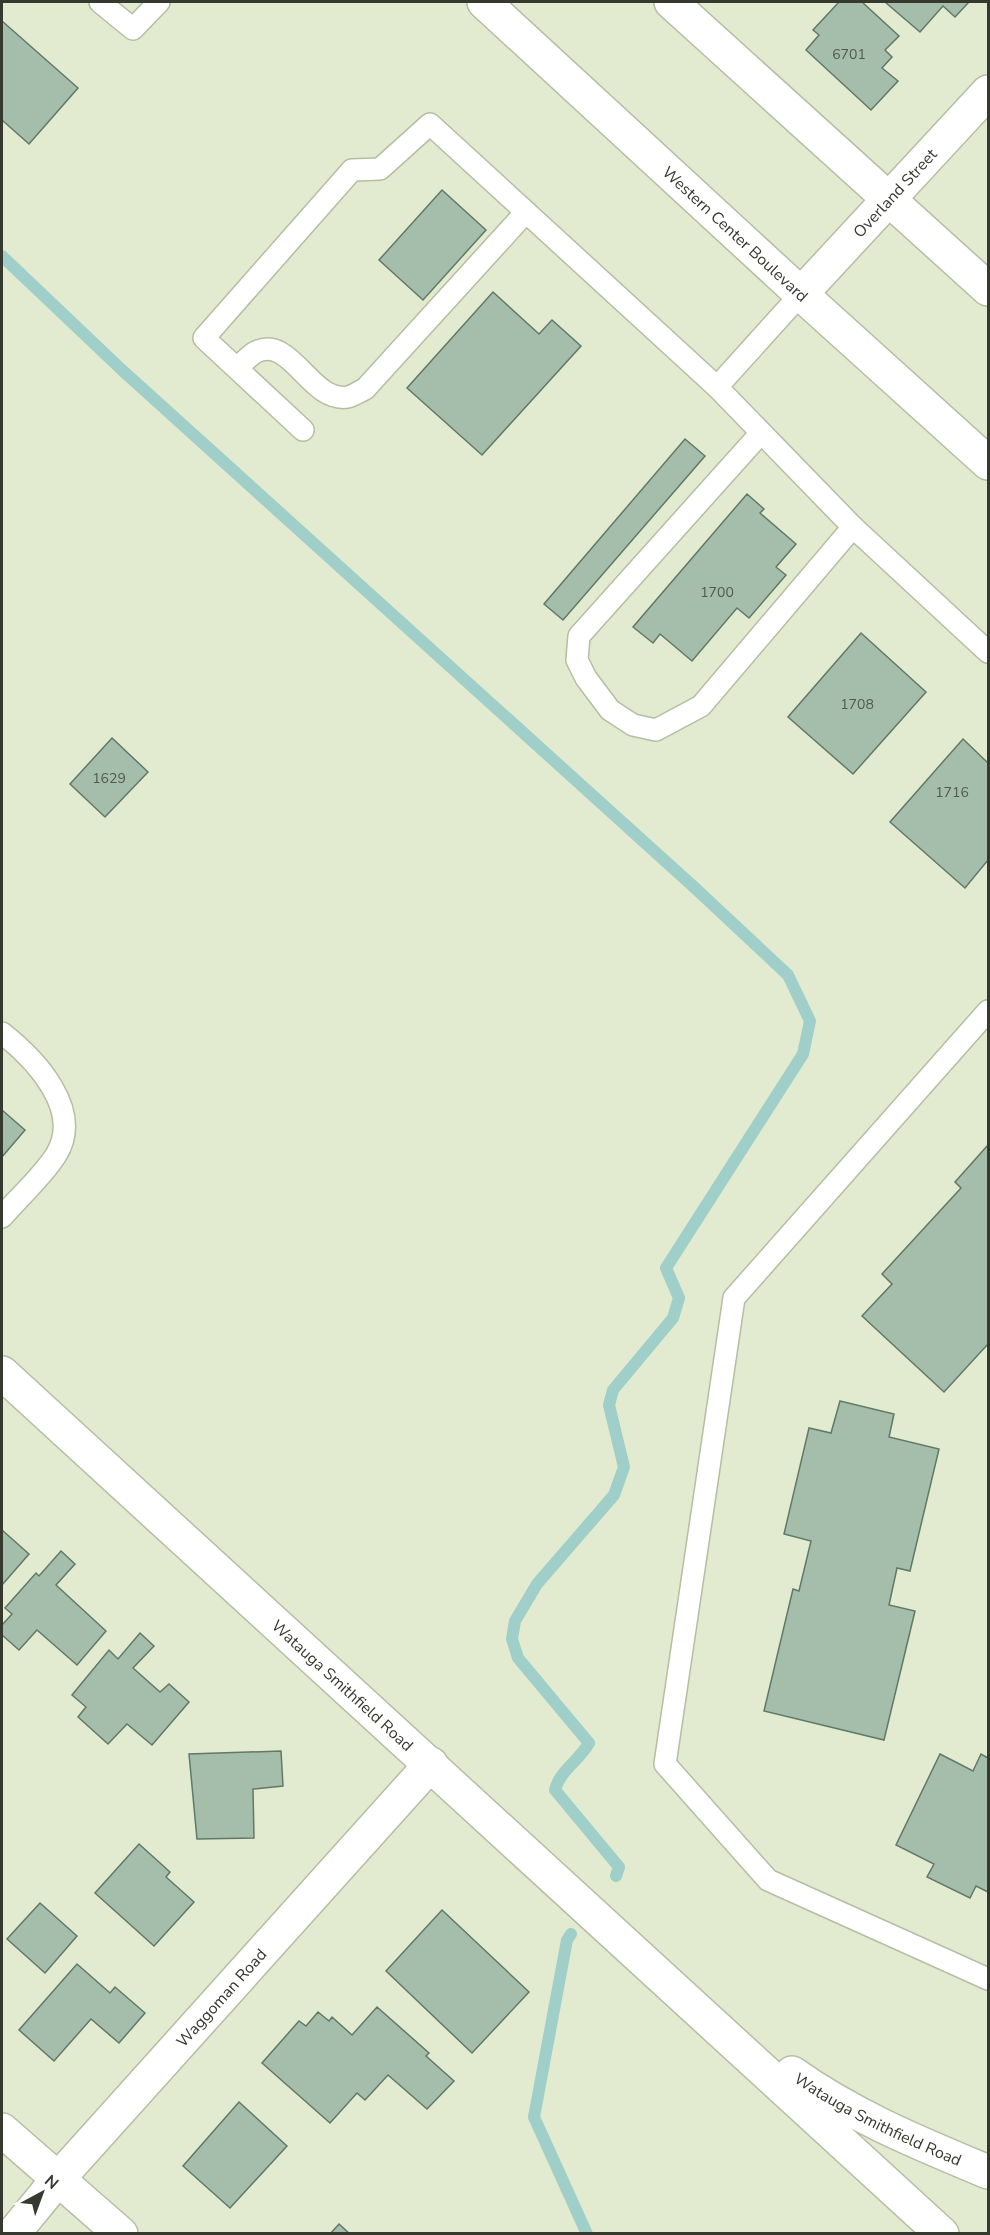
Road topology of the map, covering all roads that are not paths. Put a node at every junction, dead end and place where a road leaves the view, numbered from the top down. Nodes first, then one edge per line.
1 (100, 2) edge
2 (159, 2) edge
3 (484, 2) edge
4 (671, 2) edge
5 (988, 92) edge
6 (889, 198) junction
7 (526, 212) junction
8 (988, 289) edge
9 (801, 294) junction
10 (237, 368) junction
11 (717, 387) junction
12 (303, 430) dead end
13 (760, 434) junction
14 (988, 463) edge
15 (853, 526) junction
16 (988, 652) edge
17 (988, 1011) edge
18 (2, 1033) edge
19 (2, 1217) edge
20 (2, 1373) edge
21 (431, 1764) junction
22 (988, 1979) edge
23 (684, 1995) junction
24 (2, 2130) edge
25 (988, 2172) edge
26 (58, 2179) junction
27 (13, 2234) edge
28 (121, 2234) edge
29 (942, 2234) edge

1 - 2 lane
3 - 9 street, Western Center Boulevard
4 - 6 street
5 - 6 street, Overland Street
6 - 8 street
6 - 9 street, Overland Street
7 - 10 lane
7 - 10 lane
7 - 11 lane
9 - 11 lane
9 - 14 street, Western Center Boulevard
10 - 12 lane
11 - 13 lane
13 - 15 lane
13 - 15 lane
15 - 16 lane
17 - 22 lane
18 - 19 lane
20 - 21 street, Watauga Smithfield Road
21 - 23 street, Watauga Smithfield Road
21 - 26 street, Waggoman Road
23 - 25 street, Watauga Smithfield Road
23 - 29 street, Watauga Smithfield Road
24 - 26 street
26 - 27 street, Waggoman Road
26 - 28 street

